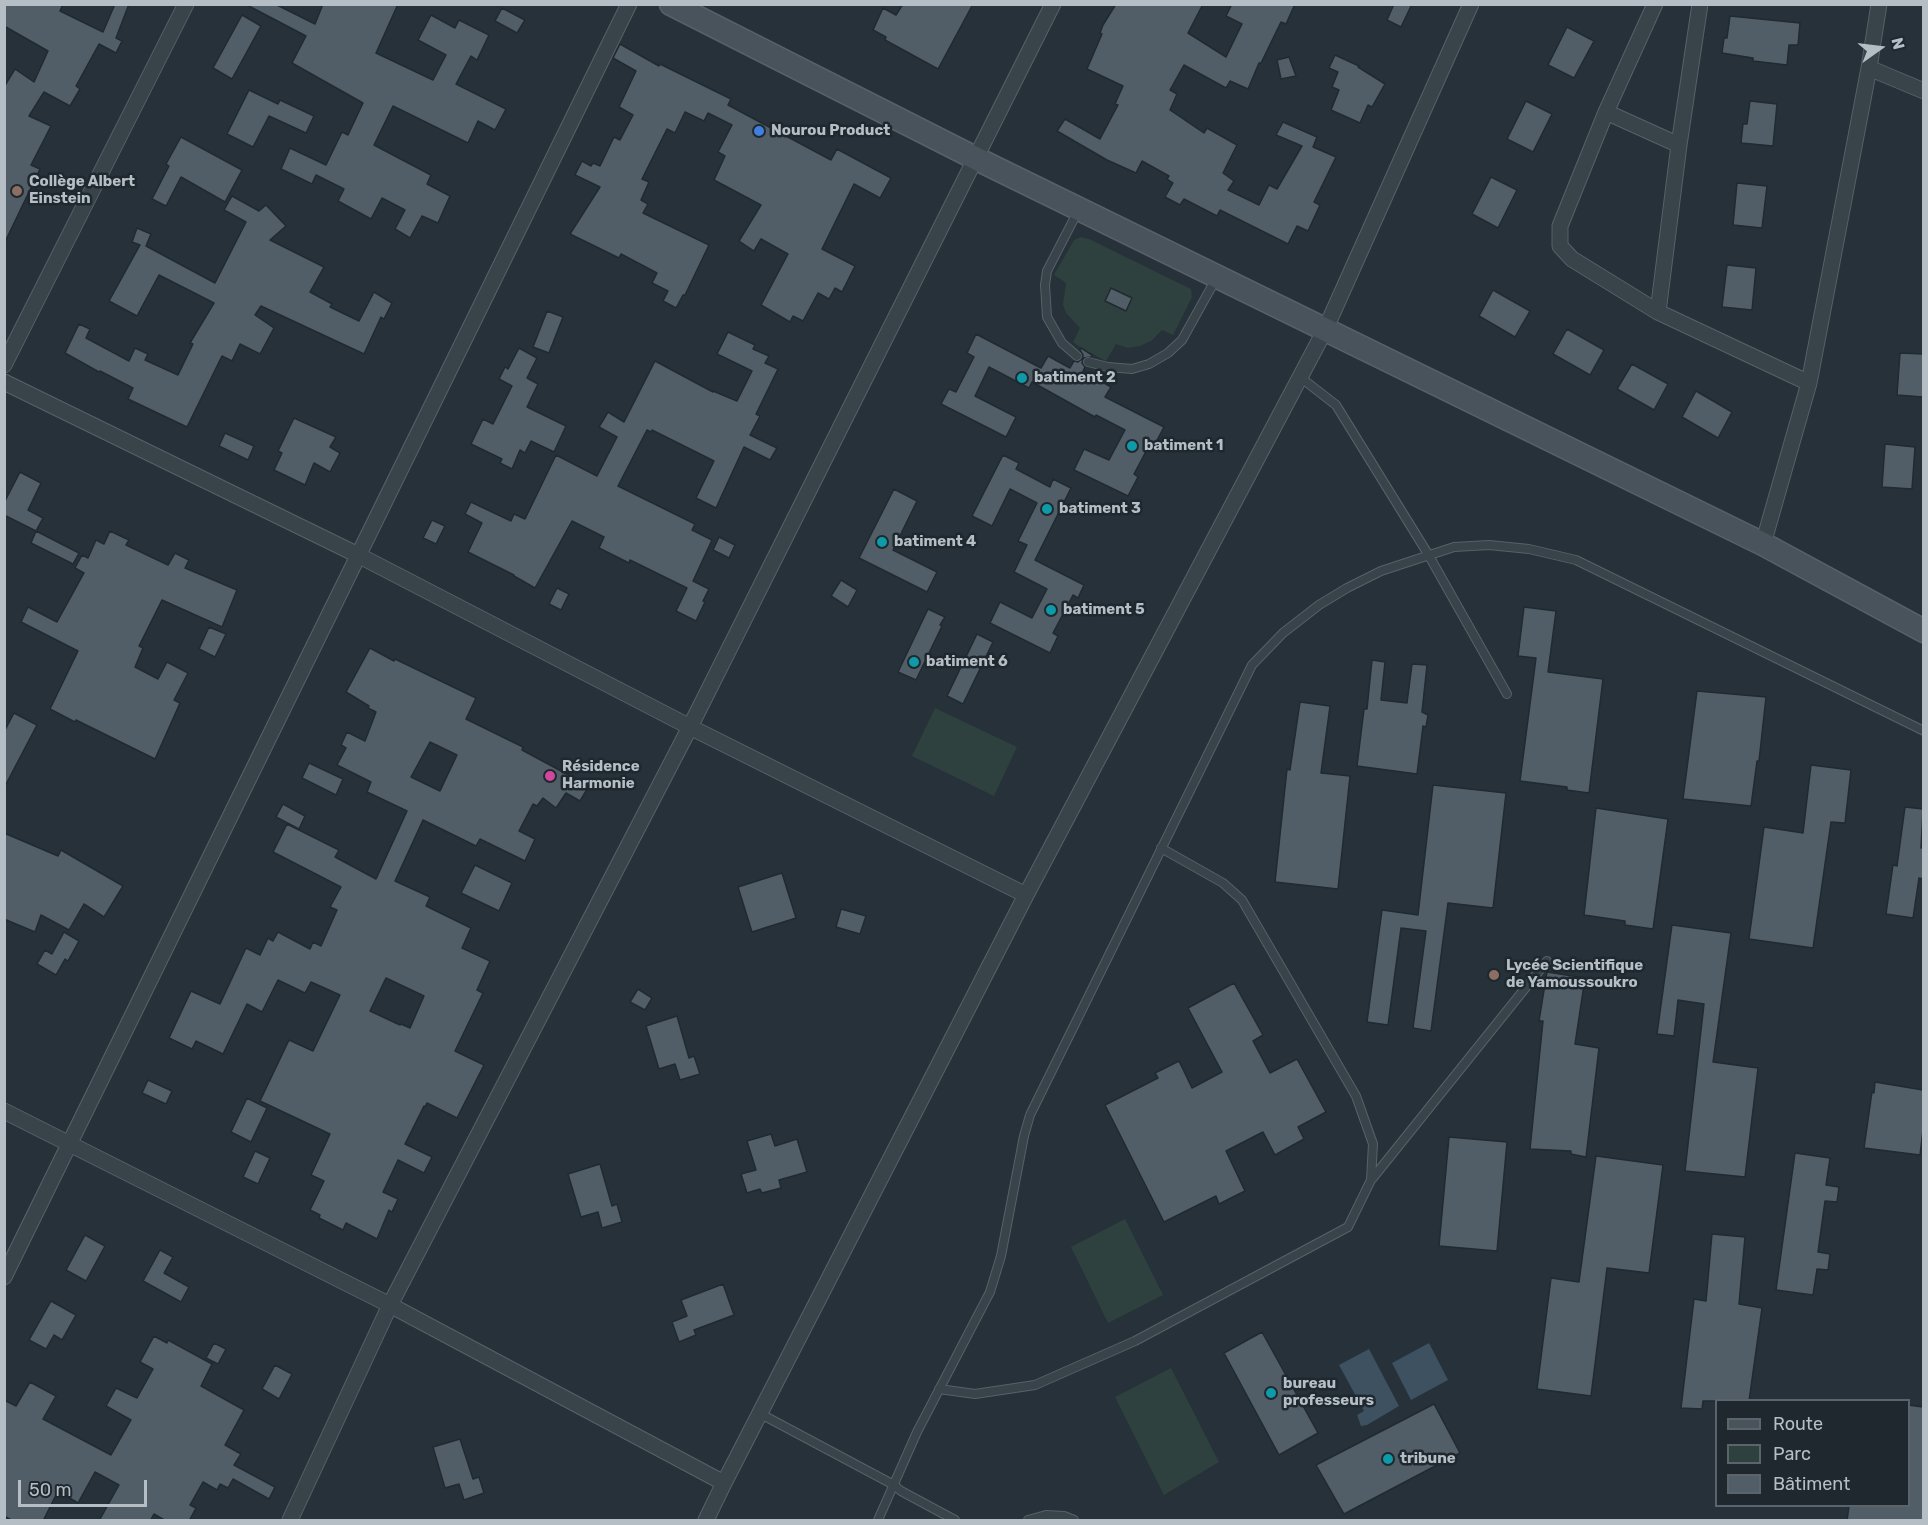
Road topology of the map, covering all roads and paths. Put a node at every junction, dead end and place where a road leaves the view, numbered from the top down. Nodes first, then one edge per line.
1 (186, 4) edge
2 (629, 4) edge
3 (671, 4) edge
4 (1053, 4) edge
5 (1471, 4) edge
6 (1655, 4) edge
7 (1700, 4) edge
8 (1878, 4) edge
9 (1869, 68) junction
10 (1923, 91) edge
11 (1606, 112) junction
12 (1679, 146) junction
13 (976, 159) junction
14 (1079, 209) junction
15 (1217, 277) junction
16 (1658, 312) junction
17 (1324, 330) junction
18 (1077, 356) dead end
19 (1088, 362) dead end
20 (4, 365) edge
21 (1300, 377) junction
22 (4, 382) edge
23 (1809, 383) junction
24 (1763, 544) junction
25 (1428, 554) junction
26 (358, 555) junction
27 (1923, 631) edge
28 (1507, 694) dead end
29 (690, 727) junction
30 (1923, 731) edge
31 (1161, 848) junction
32 (1026, 895) junction
33 (1547, 961) dead end
34 (4, 1111) edge
35 (70, 1144) junction
36 (1371, 1180) junction
37 (4, 1277) edge
38 (390, 1305) junction
39 (939, 1389) junction
40 (759, 1413) junction
41 (724, 1483) junction
42 (894, 1485) junction
43 (290, 1521) edge
44 (706, 1521) edge
45 (878, 1521) edge
46 (955, 1521) edge
47 (1028, 1521) edge
48 (1074, 1521) edge

1 - 20 street
2 - 26 street
3 - 13 street
4 - 13 street
5 - 17 street
6 - 11 street
7 - 12 street
8 - 9 street
9 - 10 street
9 - 23 street
11 - 12 street
11 - 16 street
12 - 16 street
13 - 14 street
13 - 29 street
14 - 15 street
14 - 18 lane
15 - 17 street
15 - 19 lane
16 - 23 street
17 - 21 street
17 - 24 street
21 - 25 lane
21 - 32 street
22 - 26 street
23 - 24 street
24 - 27 street
25 - 28 lane
25 - 30 lane
25 - 31 lane
26 - 29 street
26 - 35 street
29 - 32 street
29 - 38 street
31 - 36 lane
31 - 39 lane
32 - 40 street
33 - 36 lane
34 - 35 street
35 - 37 street
35 - 38 street
36 - 39 lane
38 - 41 street
38 - 43 street
39 - 42 lane
40 - 41 street
40 - 42 lane
41 - 44 street
42 - 45 lane
42 - 46 lane
47 - 48 lane

